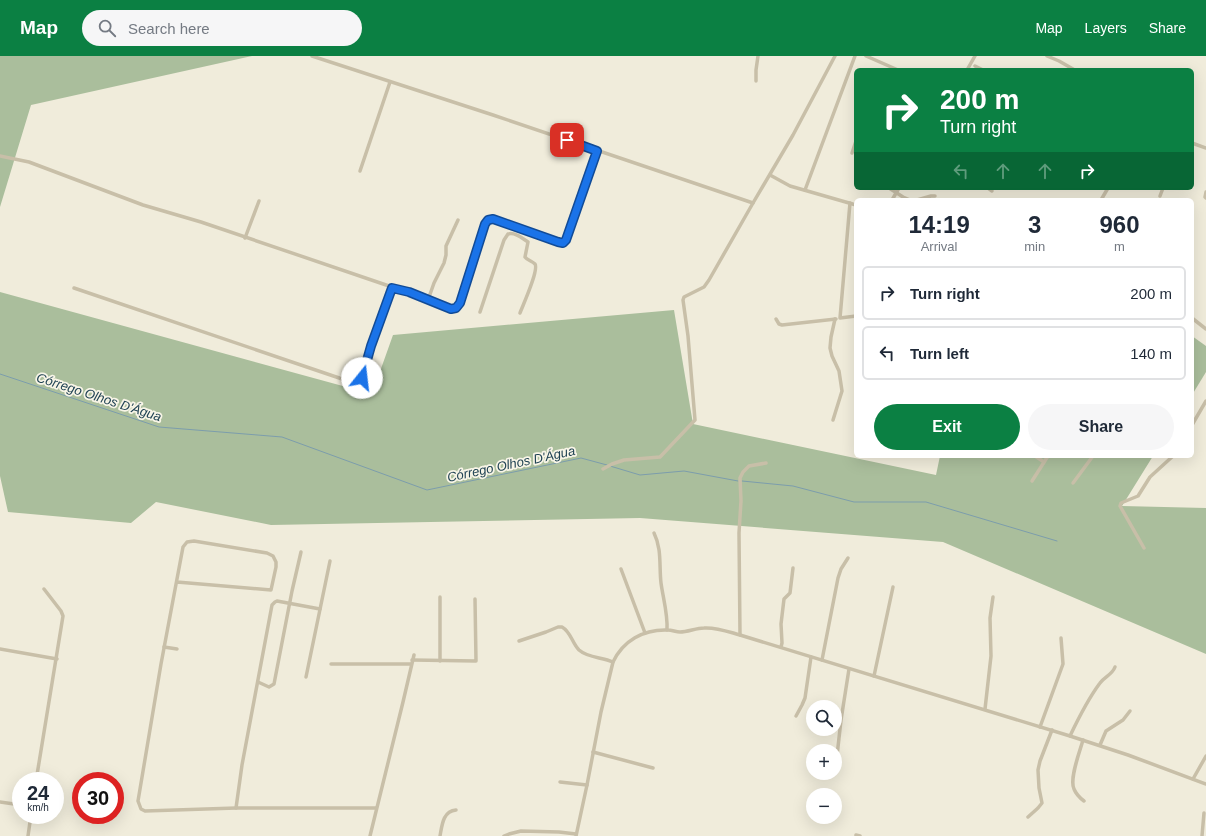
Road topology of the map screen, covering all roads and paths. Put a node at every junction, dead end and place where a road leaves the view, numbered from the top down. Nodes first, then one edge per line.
1 (312, 56) edge
2 (758, 56) edge
3 (836, 56) edge
4 (855, 56) edge
5 (866, 56) edge
6 (975, 56) edge
7 (1047, 56) edge
8 (975, 66) dead end
9 (893, 68) edge
10 (968, 68) edge
11 (979, 68) edge
12 (1070, 68) edge
13 (756, 81) dead end
14 (390, 82) junction
15 (1194, 144) edge
16 (854, 147) edge
17 (1206, 148) edge
18 (597, 151) junction
19 (852, 153) dead end
20 (0, 156) edge
21 (360, 171) dead end
22 (770, 175) junction
23 (805, 190) junction
24 (891, 190) edge
25 (898, 190) edge
26 (1162, 190) edge
27 (1206, 192) edge
28 (896, 193) junction
29 (935, 196) dead end
30 (1160, 196) dead end
31 (893, 198) edge
32 (905, 198) edge
33 (924, 198) edge
34 (1206, 198) edge
35 (259, 201) dead end
36 (753, 203) junction
37 (850, 203) junction
38 (854, 204) edge
39 (458, 220) dead end
40 (530, 232) junction
41 (245, 238) junction
42 (528, 242) junction
43 (74, 288) dead end
44 (392, 288) junction
45 (428, 300) junction
46 (480, 312) dead end
47 (520, 313) dead end
48 (854, 316) edge
49 (840, 318) junction
50 (776, 319) dead end
51 (834, 319) junction
52 (1194, 320) edge
53 (1194, 323) edge
54 (1200, 324) junction
55 (1206, 330) edge
56 (1206, 401) edge
57 (833, 420) dead end
58 (1194, 422) edge
59 (1038, 458) edge
60 (1047, 458) edge
61 (1092, 458) edge
62 (1171, 458) edge
63 (1044, 462) junction
64 (766, 463) dead end
65 (603, 469) dead end
66 (1032, 480) dead end
67 (1073, 483) dead end
68 (654, 533) dead end
69 (1144, 548) dead end
70 (301, 552) dead end
71 (848, 558) dead end
72 (330, 561) dead end
73 (793, 568) dead end
74 (621, 569) dead end
75 (177, 582) junction
76 (893, 587) dead end
77 (44, 589) dead end
78 (440, 597) dead end
79 (993, 597) dead end
80 (475, 599) dead end
81 (290, 604) junction
82 (320, 609) junction
83 (667, 630) junction
84 (646, 633) junction
85 (740, 635) junction
86 (1061, 638) dead end
87 (519, 642) dead end
88 (164, 647) junction
89 (781, 648) junction
90 (177, 649) dead end
91 (0, 650) edge
92 (414, 655) dead end
93 (811, 657) junction
94 (57, 659) junction
95 (822, 660) junction
96 (440, 661) junction
97 (412, 662) junction
98 (613, 662) junction
99 (332, 664) dead end
100 (1115, 667) dead end
101 (849, 669) junction
102 (874, 676) junction
103 (306, 677) dead end
104 (258, 682) junction
105 (985, 709) junction
106 (1130, 711) dead end
107 (796, 716) dead end
108 (1040, 727) junction
109 (1052, 730) junction
110 (1070, 736) junction
111 (1083, 740) junction
112 (838, 744) edge
113 (1100, 745) junction
114 (592, 752) junction
115 (1206, 756) edge
116 (653, 768) dead end
117 (38, 772) edge
118 (1193, 779) junction
119 (560, 782) dead end
120 (1206, 784) edge
121 (587, 786) junction
122 (1084, 801) dead end
123 (0, 802) edge
124 (12, 804) edge
125 (236, 808) junction
126 (376, 808) junction
127 (456, 810) dead end
128 (1204, 813) dead end
129 (1028, 817) dead end
130 (30, 824) edge
131 (576, 835) edge
132 (856, 835) edge
133 (28, 836) edge
134 (370, 836) edge
135 (440, 836) edge
136 (504, 836) edge
137 (860, 836) edge
138 (1202, 836) edge

1 - 14 street
2 - 13 street
3 - 22 street
4 - 23 street
5 - 9 street
6 - 10 street
7 - 12 street
8 - 11 street
14 - 18 street
14 - 21 street
15 - 17 street
16 - 19 street
18 - 36 street
18 - 40 street
20 - 41 street
22 - 23 street
22 - 36 street
23 - 37 street
24 - 28 street
25 - 28 street
26 - 30 street
27 - 34 street
28 - 31 street
28 - 32 street
29 - 33 street
35 - 41 street
36 - 65 street
37 - 38 street
37 - 49 street
39 - 45 street
40 - 42 street
40 - 45 street
41 - 44 street
42 - 46 street
42 - 47 street
43 - 44 street
44 - 45 street
48 - 49 street
49 - 51 street
50 - 51 street
51 - 57 street
52 - 54 street
53 - 54 street
54 - 55 street
56 - 58 street
59 - 63 street
60 - 63 street
61 - 67 street
62 - 69 street
63 - 66 street
64 - 85 street
68 - 83 street
70 - 81 street
71 - 95 street
72 - 82 street
73 - 89 street
74 - 84 street
75 - 75 street
75 - 88 street
76 - 102 street
77 - 94 street
78 - 96 street
79 - 105 street
80 - 96 street
81 - 82 street
81 - 104 street
81 - 104 street
82 - 103 street
83 - 84 street
83 - 85 street
84 - 98 street
85 - 89 street
86 - 108 street
87 - 98 street
88 - 90 street
88 - 125 street
89 - 93 street
91 - 94 street
92 - 97 street
93 - 95 street
93 - 107 street
94 - 117 street
95 - 101 street
96 - 97 street
97 - 99 street
97 - 126 street
98 - 114 street
100 - 110 street
101 - 102 street
101 - 112 street
102 - 105 street
104 - 125 street
105 - 108 street
106 - 113 street
108 - 109 street
109 - 110 street
109 - 129 street
110 - 111 street
111 - 113 street
111 - 122 street
113 - 118 street
114 - 116 street
114 - 121 street
115 - 118 street
118 - 120 street
119 - 121 street
121 - 131 street
123 - 124 street
125 - 126 street
126 - 134 street
127 - 135 street
128 - 138 street
130 - 133 street
131 - 136 street
132 - 137 street

